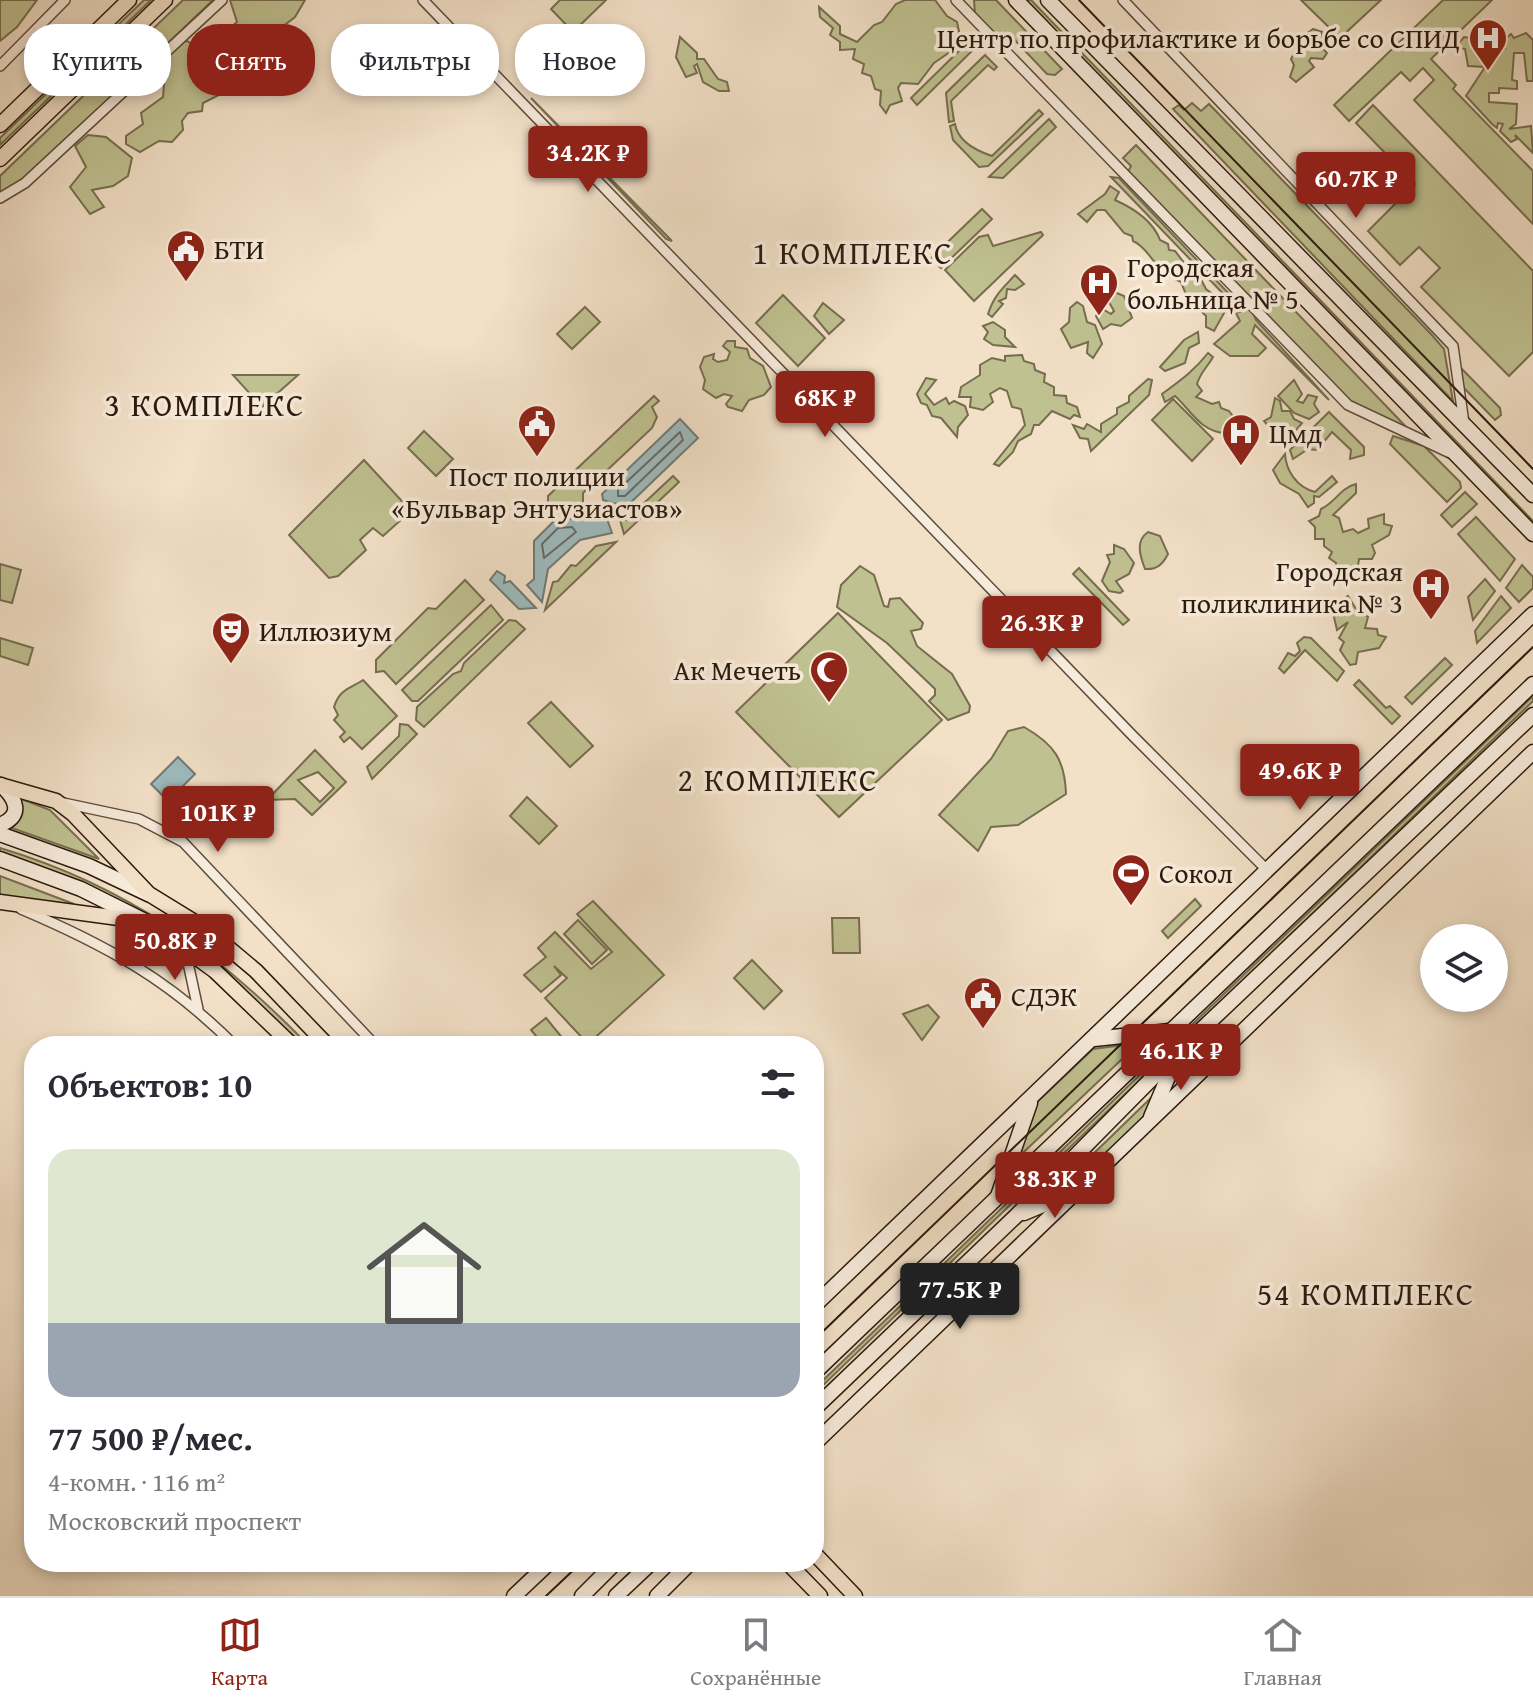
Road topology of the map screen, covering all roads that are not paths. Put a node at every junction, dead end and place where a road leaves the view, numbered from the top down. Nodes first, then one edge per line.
1 (65, 0) edge
2 (129, 0) edge
3 (165, 0) edge
4 (222, 0) edge
5 (423, 0) edge
6 (956, 0) edge
7 (968, 0) edge
8 (1016, 0) edge
9 (1048, 0) edge
10 (1123, 0) edge
11 (969, 15) junction
12 (0, 66) edge
13 (0, 125) edge
14 (0, 159) edge
15 (0, 198) edge
16 (1464, 423) junction
17 (1458, 457) junction
18 (1533, 495) edge
19 (1533, 534) edge
20 (1533, 614) edge
21 (1533, 684) edge
22 (1533, 715) edge
23 (1533, 752) edge
24 (0, 785) edge
25 (56, 801) junction
26 (0, 825) edge
27 (0, 834) edge
28 (0, 859) edge
29 (1267, 870) junction
30 (149, 894) junction
31 (7, 904) edge
32 (148, 922) junction
33 (185, 948) junction
34 (198, 1009) junction
35 (1170, 1031) junction
36 (225, 1036) edge
37 (283, 1036) edge
38 (318, 1036) edge
39 (367, 1036) edge
40 (1094, 1039) junction
41 (1182, 1048) junction
42 (1031, 1098) junction
43 (1149, 1121) junction
44 (1079, 1189) junction
45 (997, 1198) junction
46 (1016, 1216) junction
47 (824, 1296) edge
48 (824, 1363) edge
49 (824, 1399) edge
50 (824, 1434) edge
51 (824, 1563) edge
52 (539, 1572) edge
53 (606, 1572) edge
54 (641, 1572) edge
55 (681, 1572) edge
56 (797, 1572) edge
57 (514, 1596) edge
58 (582, 1596) edge
59 (616, 1596) edge
60 (657, 1596) edge
61 (820, 1596) edge
62 (855, 1596) edge

1 - 12 street
2 - 13 main road
3 - 14 main road
4 - 15 street
5 - 29 street
6 - 11 street
7 - 11 street
8 - 17 main road
9 - 16 main road
10 - 16 street
11 - 17 street
16 - 18 main road
17 - 19 main road
20 - 29 main road
21 - 35 main road
22 - 41 main road
23 - 43 main road
24 - 25 main road
24 - 26 main road
25 - 30 main road
25 - 39 street
27 - 30 main road
28 - 32 main road
29 - 40 main road
30 - 38 main road
31 - 32 main road
31 - 34 street
32 - 33 main road
33 - 34 street
33 - 37 main road
34 - 36 street
35 - 40 main road
35 - 45 main road
40 - 42 main road
41 - 43 main road
41 - 46 main road
42 - 45 main road
42 - 47 main road
43 - 44 main road
44 - 46 main road
44 - 50 main road
45 - 48 main road
46 - 49 main road
51 - 62 main road
52 - 57 main road
53 - 58 main road
54 - 59 main road
55 - 60 main road
56 - 61 main road

